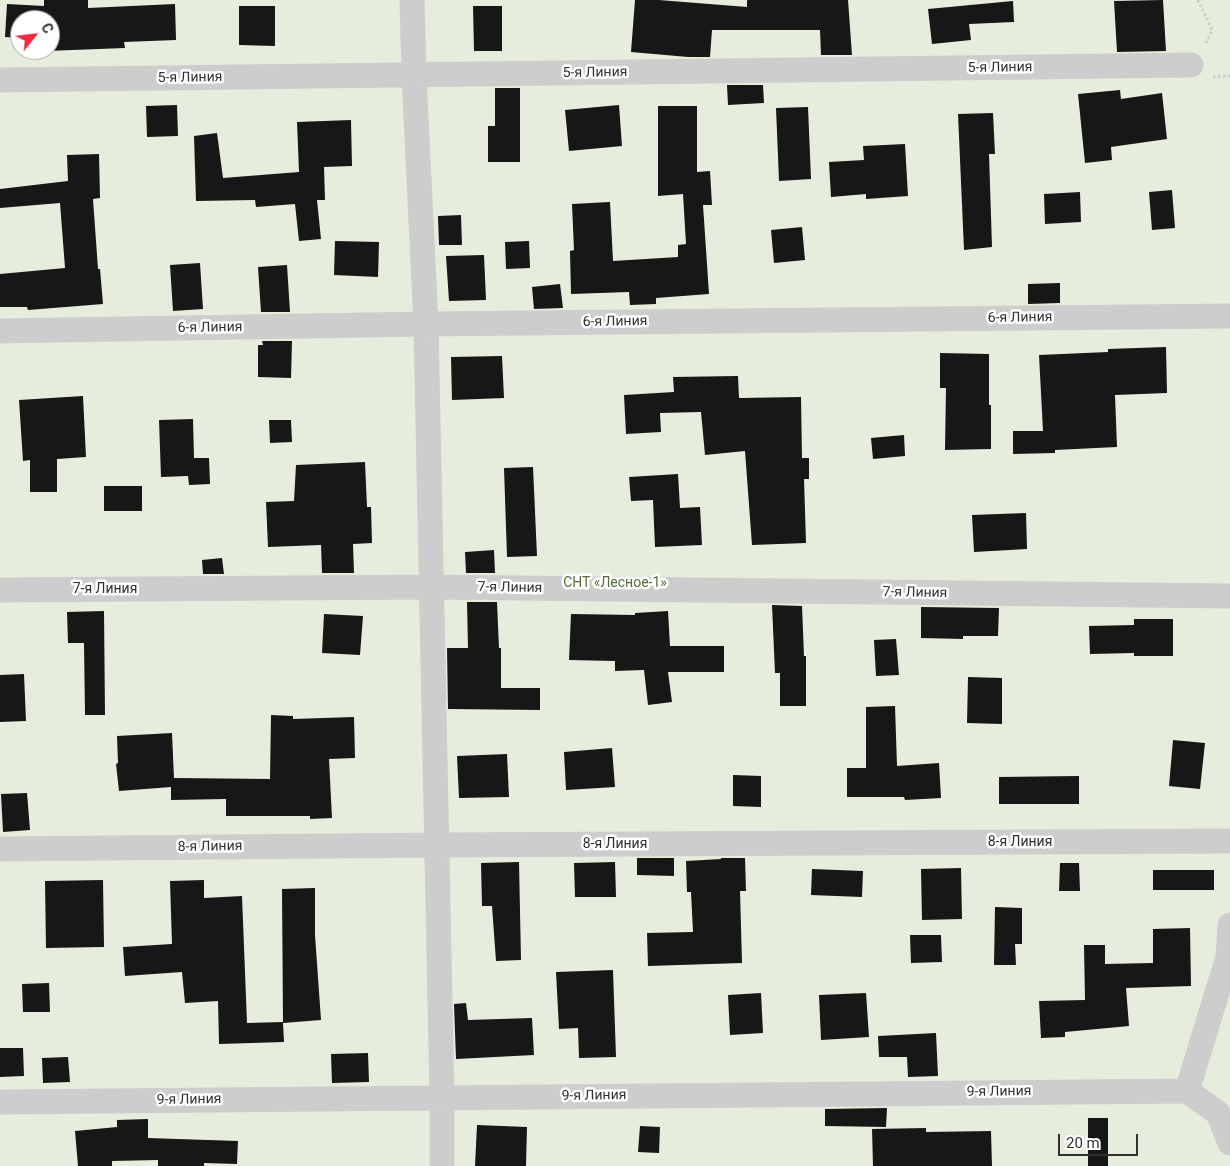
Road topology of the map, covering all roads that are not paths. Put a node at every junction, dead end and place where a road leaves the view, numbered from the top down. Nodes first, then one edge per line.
1 (412, 0) edge
2 (1191, 65) road end
3 (414, 76) junction
4 (0, 80) edge
5 (1230, 316) edge
6 (426, 324) junction
7 (0, 331) edge
8 (431, 587) junction
9 (0, 590) edge
10 (1230, 596) edge
11 (1230, 841) edge
12 (436, 845) junction
13 (0, 849) edge
14 (1230, 926) edge
15 (1187, 1091) junction
16 (442, 1098) junction
17 (0, 1102) edge
18 (1230, 1143) edge
19 (442, 1166) edge

1 - 3 street
2 - 3 street, 5-я Линия
3 - 4 street, 5-я Линия
3 - 6 street
5 - 6 street, 6-я Линия
6 - 7 street, 6-я Линия
6 - 8 street
8 - 9 street, 7-я Линия
8 - 10 street, 7-я Линия
8 - 12 street
11 - 12 street, 8-я Линия
12 - 13 street, 8-я Линия
12 - 16 street
14 - 15 street
15 - 16 street, 9-я Линия
15 - 18 street
16 - 17 street, 9-я Линия
16 - 19 street

